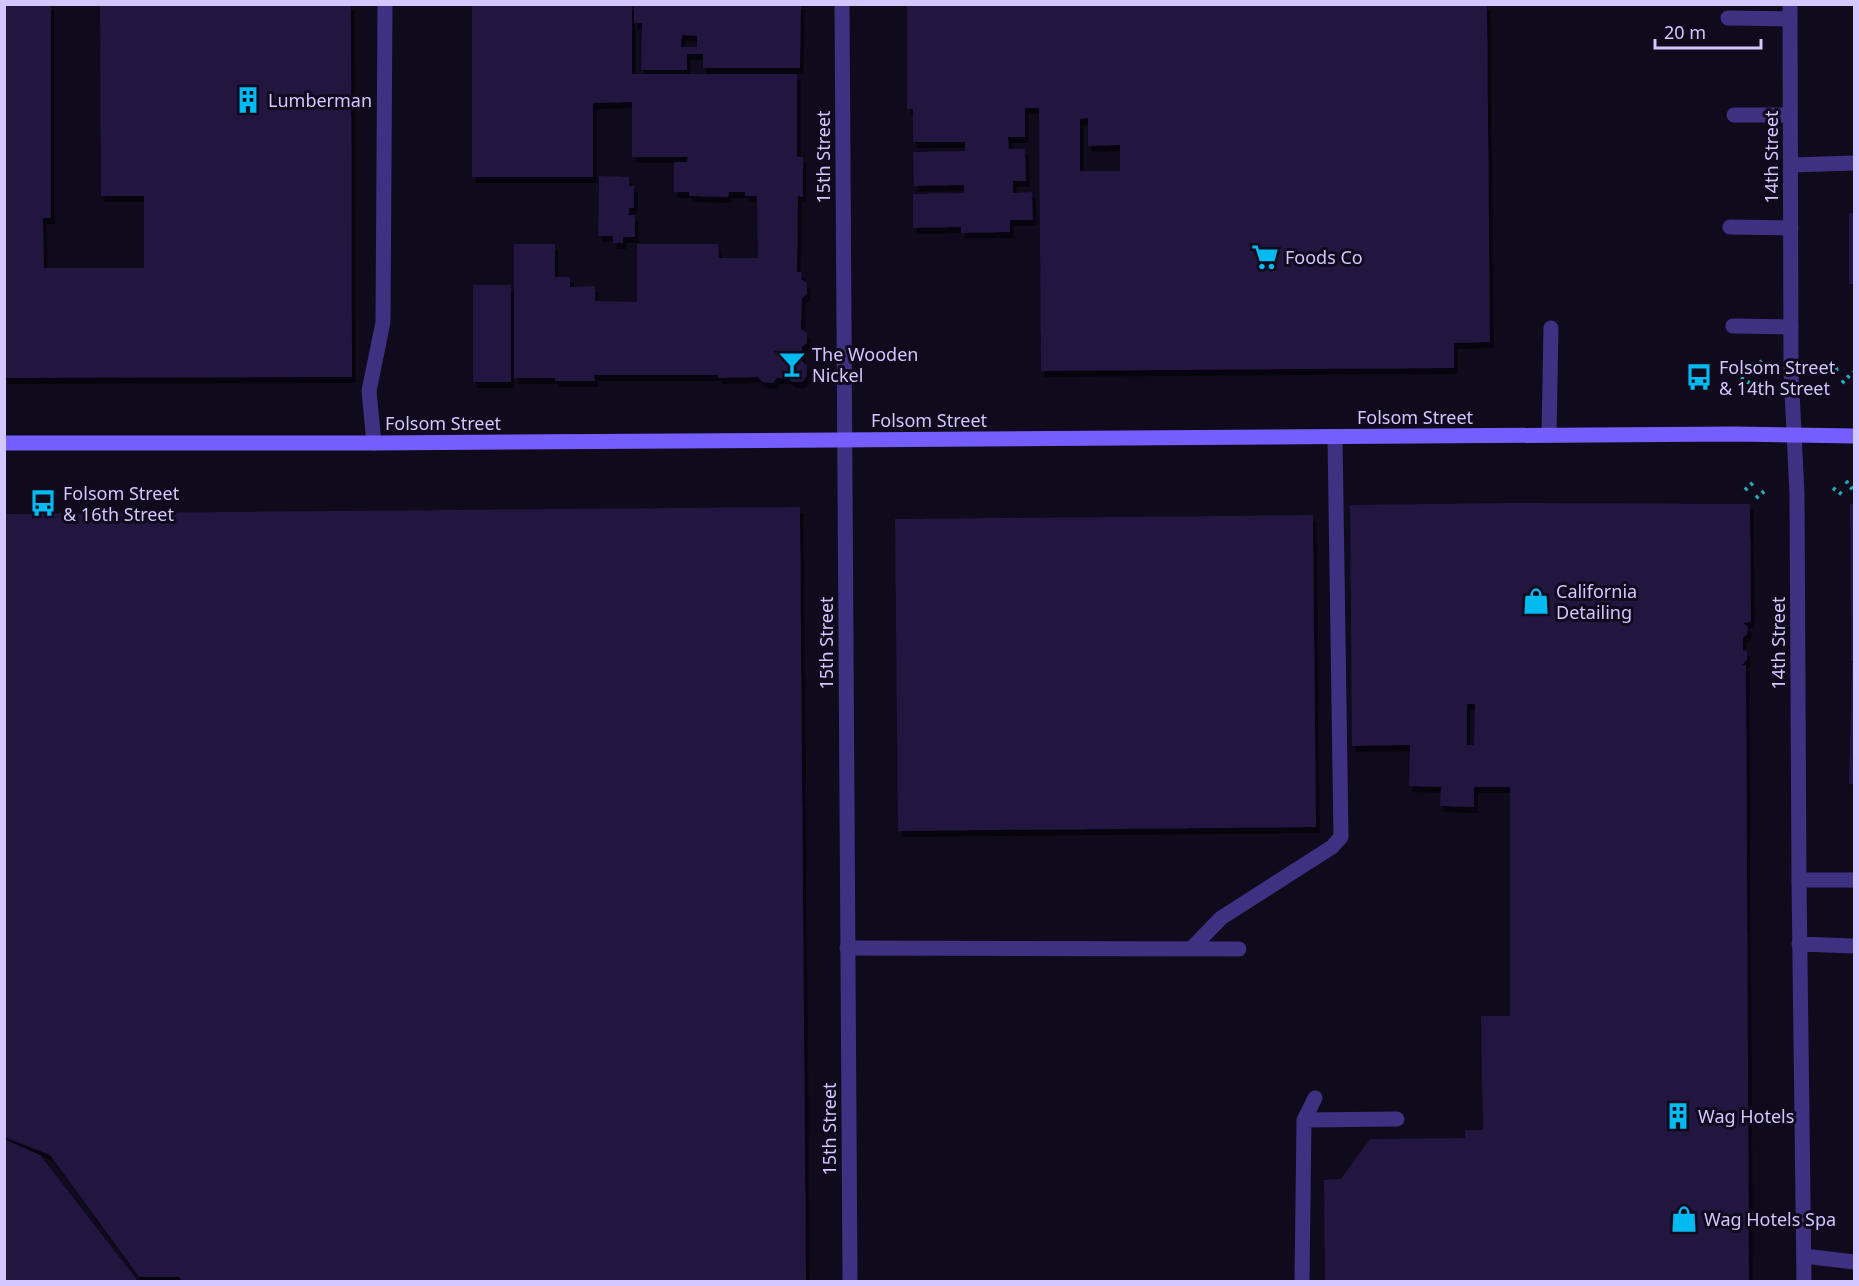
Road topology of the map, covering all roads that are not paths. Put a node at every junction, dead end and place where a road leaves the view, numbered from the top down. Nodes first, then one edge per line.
1 (386, 4) edge
2 (842, 4) edge
3 (1790, 12) edge
4 (1728, 18) dead end
5 (1734, 115) dead end
6 (1790, 115) junction
7 (1854, 163) edge
8 (1791, 165) junction
9 (1730, 227) dead end
10 (1791, 228) junction
11 (1733, 326) dead end
12 (1791, 327) junction
13 (1551, 328) dead end
14 (1549, 435) junction
15 (1794, 435) junction
16 (1854, 436) edge
17 (1335, 437) junction
18 (844, 440) junction
19 (4, 443) edge
20 (374, 443) junction
21 (1799, 880) junction
22 (1854, 880) edge
23 (1800, 944) junction
24 (1854, 946) edge
25 (847, 948) junction
26 (1191, 949) junction
27 (1239, 949) dead end
28 (1315, 1098) dead end
29 (1397, 1119) dead end
30 (1304, 1120) junction
31 (1804, 1256) junction
32 (1854, 1262) edge
33 (850, 1281) edge
34 (1302, 1281) edge
35 (1804, 1281) edge

1 - 20 street
2 - 18 street, 15th Street
3 - 4 street
3 - 6 street, 14th Street
5 - 6 street
6 - 8 street, 14th Street
7 - 8 street
8 - 10 street, 14th Street
9 - 10 street
10 - 12 street, 14th Street
11 - 12 street
12 - 15 street, 14th Street
13 - 14 street
14 - 15 street, Folsom Street
14 - 17 street, Folsom Street
15 - 16 street, Folsom Street
15 - 21 street, 14th Street
17 - 18 street, Folsom Street
17 - 26 street
18 - 20 street, Folsom Street
18 - 25 street, 15th Street
19 - 20 street, Folsom Street
21 - 22 street
21 - 23 street, 14th Street
23 - 24 street
23 - 31 street, 14th Street
25 - 26 street
25 - 33 street, 15th Street
26 - 27 street
28 - 30 street
29 - 30 street
30 - 34 street
31 - 32 street
31 - 35 street, 14th Street

